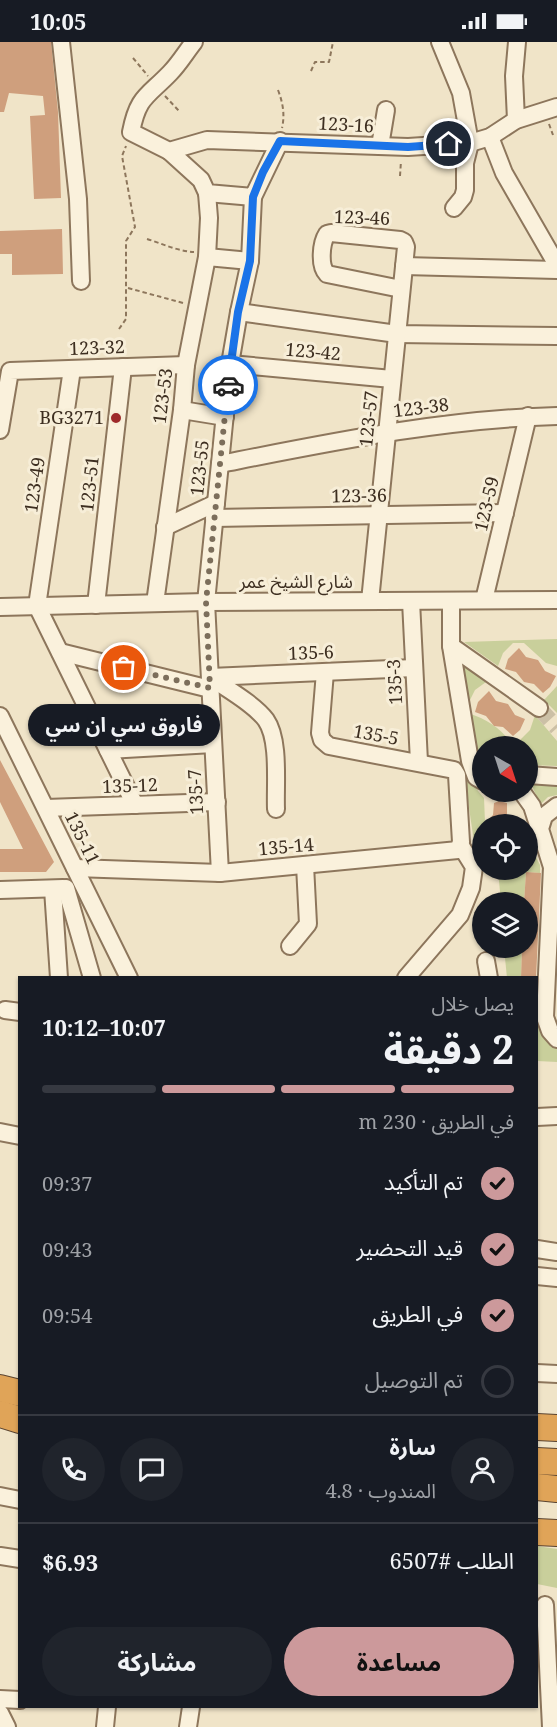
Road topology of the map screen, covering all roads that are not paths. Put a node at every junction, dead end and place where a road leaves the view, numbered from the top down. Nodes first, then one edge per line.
1 (61, 42) edge
2 (194, 42) edge
3 (440, 42) edge
4 (517, 42) edge
5 (557, 107) edge
6 (386, 110) dead end
7 (516, 120) junction
8 (490, 137) junction
9 (280, 141) junction
10 (470, 143) junction
11 (380, 146) junction
12 (169, 151) junction
13 (207, 193) junction
14 (253, 197) junction
15 (454, 208) dead end
16 (550, 238) edge
17 (404, 242) joint
18 (207, 257) junction
19 (250, 261) junction
20 (557, 265) edge
21 (404, 266) junction
22 (557, 270) edge
23 (81, 281) dead end
24 (401, 288) junction
25 (238, 312) junction
26 (397, 334) junction
27 (557, 336) edge
28 (186, 364) junction
29 (230, 364) junction
30 (123, 367) junction
31 (72, 369) junction
32 (392, 379) junction
33 (2, 405) edge
34 (182, 410) junction
35 (528, 416) junction
36 (557, 416) edge
37 (225, 417) junction
38 (0, 430) edge
39 (387, 431) junction
40 (220, 464) junction
41 (215, 510) junction
42 (505, 513) junction
43 (378, 516) junction
44 (165, 527) junction
45 (484, 600) junction
46 (557, 600) edge
47 (370, 601) junction
48 (411, 601) junction
49 (451, 601) junction
50 (206, 602) junction
51 (155, 603) junction
52 (96, 605) junction
53 (38, 606) junction
54 (0, 607) edge
55 (451, 646) junction
56 (60, 652) junction
57 (414, 669) junction
58 (325, 672) junction
59 (210, 683) junction
60 (539, 708) tunnel mouth
61 (0, 716) edge
62 (213, 744) junction
63 (472, 747) edge
64 (108, 750) junction
65 (418, 762) junction
66 (538, 776) edge
67 (557, 777) edge
68 (216, 802) junction
69 (529, 802) edge
70 (135, 805) junction
71 (557, 806) edge
72 (46, 808) junction
73 (276, 809) dead end
74 (540, 831) dead end
75 (461, 846) junction
76 (305, 865) junction
77 (75, 868) junction
78 (220, 873) junction
79 (85, 888) junction
80 (60, 889) junction
81 (0, 890) edge
82 (290, 946) dead end
83 (59, 976) edge
84 (91, 976) edge
85 (128, 976) edge
86 (408, 976) edge
87 (557, 1039) edge
88 (557, 1116) edge
89 (538, 1117) edge
90 (0, 1132) edge
91 (18, 1136) edge
92 (538, 1249) edge
93 (557, 1252) edge
94 (538, 1276) edge
95 (557, 1278) edge
96 (538, 1373) edge
97 (557, 1374) edge
98 (0, 1414) edge
99 (18, 1419) edge
100 (538, 1427) edge
101 (557, 1428) edge
102 (538, 1461) edge
103 (557, 1462) edge
104 (538, 1487) edge
105 (557, 1489) edge
106 (0, 1496) edge
107 (18, 1500) edge
108 (538, 1532) edge
109 (557, 1533) edge
110 (0, 1556) edge
111 (18, 1559) edge
112 (546, 1606) edge
113 (0, 1699) edge
114 (18, 1700) edge
115 (107, 1708) edge
116 (191, 1708) edge
117 (0, 1713) edge
118 (7, 1727) edge
119 (105, 1727) edge
120 (188, 1727) edge
121 (551, 1727) edge

1 - 23 street
2 - 12 street
3 - 10 street
4 - 7 street
5 - 7 street, 123-16
6 - 11 street
7 - 8 street, 123-16
8 - 10 street, 123-16
8 - 16 street
9 - 11 street, 123-16
9 - 12 street, 123-16
9 - 14 street, 123-55
10 - 11 street, 123-16
10 - 15 street
12 - 13 street
13 - 14 street
13 - 18 street, 123-53
14 - 19 street, 123-55
16 - 20 street
17 - 21 street, 123-57
17 - 24 street, 123-46
18 - 19 street
18 - 28 street, 123-53
19 - 25 street, 123-55
21 - 22 street
21 - 24 street, 123-57
24 - 26 street, 123-57
25 - 26 street
25 - 29 street, 123-55
26 - 27 street
26 - 32 street, 123-57
28 - 30 street, 123-32
28 - 34 street, 123-53
29 - 32 street, 123-42
29 - 37 street, 123-55
30 - 31 street, 123-32
30 - 52 street, 123-51
31 - 33 street, 123-32
31 - 53 street, 123-49
32 - 39 street, 123-57
33 - 38 street
34 - 37 street
34 - 44 street, 123-53
35 - 36 street, 123-38
35 - 39 street, 123-38
35 - 42 street, 123-59
37 - 40 street, 123-55
39 - 40 street, 123-38
39 - 43 street, 123-57
40 - 41 street, 123-55
41 - 43 street, 123-36
41 - 44 street
41 - 50 street, 123-55
42 - 43 street, 123-36
42 - 45 street, 123-59
43 - 47 street, 123-57
44 - 51 street, 123-53
45 - 46 street, شارع الشيخ عمر
45 - 49 street, شارع الشيخ عمر
47 - 48 street, شارع الشيخ عمر
47 - 50 street, شارع الشيخ عمر
48 - 49 street, شارع الشيخ عمر
48 - 57 street, 135-3
49 - 55 street
50 - 51 street, شارع الشيخ عمر
50 - 59 street, 135-7
51 - 52 street, شارع الشيخ عمر
52 - 53 street, شارع الشيخ عمر
53 - 54 street, شارع الشيخ عمر
53 - 56 street
55 - 60 street
55 - 63 street
56 - 59 street
56 - 64 street
57 - 58 street, 135-6
57 - 65 street, 135-3
58 - 59 street, 135-6
58 - 65 street, 135-5
59 - 62 street, 135-7
59 - 73 street
61 - 72 street, 135-11
62 - 64 street
62 - 68 street, 135-7
64 - 70 street
65 - 75 street, 135-5
66 - 67 street
68 - 70 street, 135-12
68 - 78 street, 135-7
69 - 74 street
70 - 72 street, 135-12
71 - 87 street
72 - 77 street, 135-11
75 - 76 street, 135-14
75 - 86 street
76 - 78 street, 135-14
76 - 82 street
77 - 78 street, 135-14
77 - 79 street, 135-11
79 - 80 street
79 - 85 street, 135-11
80 - 81 street
80 - 83 street
80 - 84 street
88 - 89 street
90 - 91 street
92 - 93 street
94 - 95 street
96 - 97 street
98 - 99 highway
100 - 101 highway
102 - 103 highway
104 - 105 highway
106 - 107 street
108 - 109 highway
110 - 111 street
112 - 121 street
113 - 114 street
115 - 119 street
116 - 120 street
117 - 118 street

